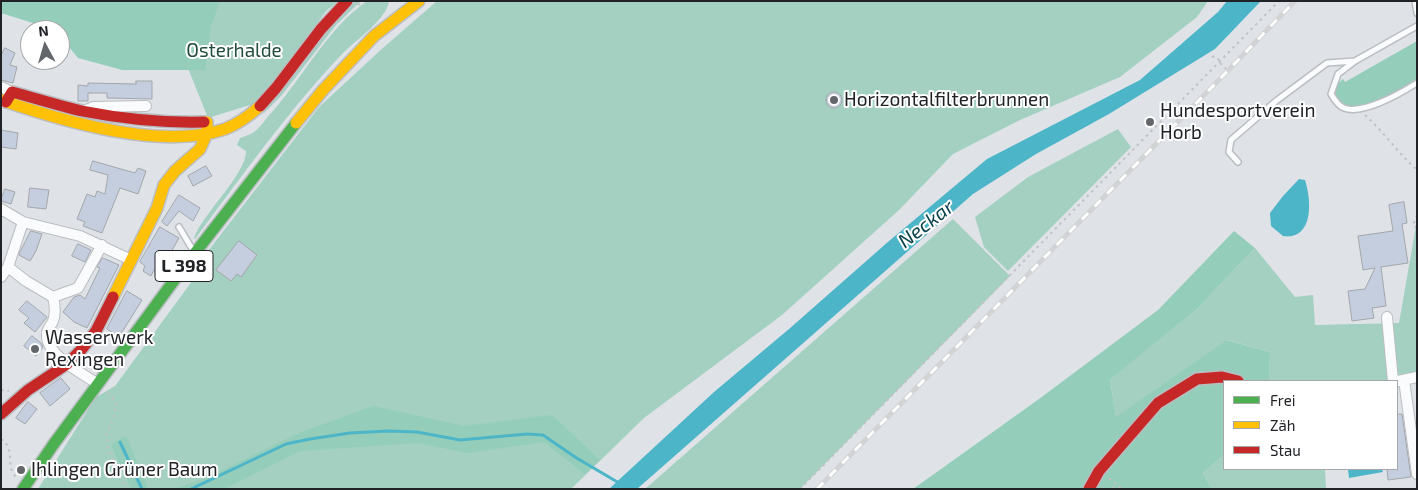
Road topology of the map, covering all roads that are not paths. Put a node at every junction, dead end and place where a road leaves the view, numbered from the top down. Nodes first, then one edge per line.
1 (347, 1) edge
2 (1415, 1) edge
3 (418, 2) edge
4 (403, 6) edge
5 (1417, 13) edge
6 (1417, 26) edge
7 (1355, 61) junction
8 (1417, 83) edge
9 (7, 89) edge
10 (3, 101) edge
11 (146, 106) dead end
12 (83, 111) junction
13 (207, 133) junction
14 (1238, 162) dead end
15 (1, 209) edge
16 (23, 222) junction
17 (179, 227) dead end
18 (102, 245) junction
19 (195, 252) junction
20 (131, 260) junction
21 (8, 267) junction
22 (1, 276) edge
23 (53, 297) junction
24 (1387, 317) dead end
25 (67, 364) junction
26 (1417, 377) edge
27 (1234, 380) edge
28 (1397, 380) edge
29 (1398, 381) edge
30 (98, 384) junction
31 (1398, 386) edge
32 (1, 414) edge
33 (1417, 474) edge
34 (24, 487) edge
35 (1089, 489) edge

1 - 13 street
2 - 5 lane
3 - 4 street, L 398
4 - 19 street, L 398
6 - 7 lane
7 - 8 lane
7 - 14 lane
9 - 10 street
9 - 12 street
10 - 13 street
11 - 12 street
12 - 13 street
13 - 20 street
15 - 16 street
16 - 18 street
16 - 21 street
17 - 19 lane
18 - 20 street
18 - 23 street
19 - 30 street, L 398
20 - 25 street
21 - 22 street
21 - 23 street
23 - 25 street
24 - 28 street
25 - 30 street
25 - 32 street
26 - 29 street
27 - 35 street
30 - 34 street, L 398
31 - 33 street

